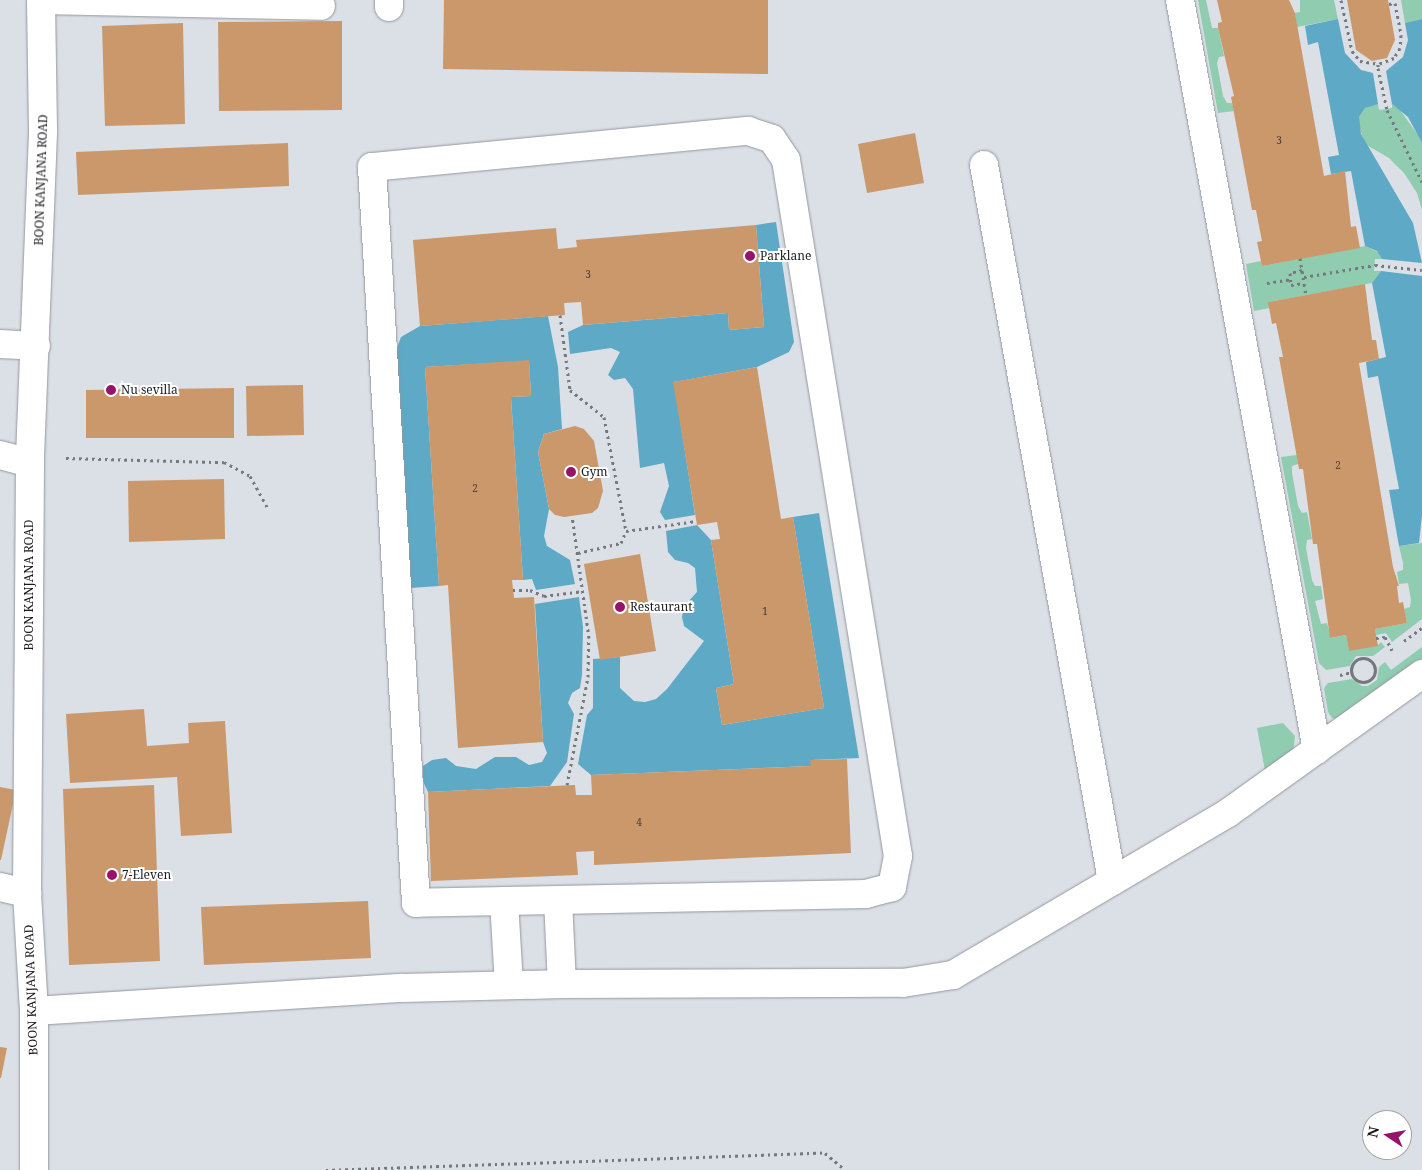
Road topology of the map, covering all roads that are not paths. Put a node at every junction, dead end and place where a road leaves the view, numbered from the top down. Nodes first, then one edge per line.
1 (41, 0) edge
2 (1180, 0) edge
3 (322, 6) dead end
4 (984, 165) dead end
5 (0, 344) edge
6 (36, 346) junction
7 (0, 455) edge
8 (30, 460) junction
9 (1422, 674) edge
10 (1317, 750) junction
11 (1112, 881) junction
12 (0, 887) edge
13 (27, 893) junction
14 (558, 900) junction
15 (504, 902) junction
16 (562, 984) junction
17 (509, 985) junction
18 (34, 1011) junction
19 (34, 1170) edge

1 - 3 street
1 - 6 street, BOON KANJANA ROAD
2 - 10 street
4 - 11 street
5 - 6 street
6 - 8 street, BOON KANJANA ROAD
7 - 8 street
8 - 13 street, BOON KANJANA ROAD
9 - 10 street
10 - 11 street
11 - 16 street
12 - 13 street
13 - 18 street, BOON KANJANA ROAD
14 - 15 street
14 - 15 street
14 - 16 street
15 - 17 street
16 - 17 street
17 - 18 street
18 - 19 street, BOON KANJANA ROAD

